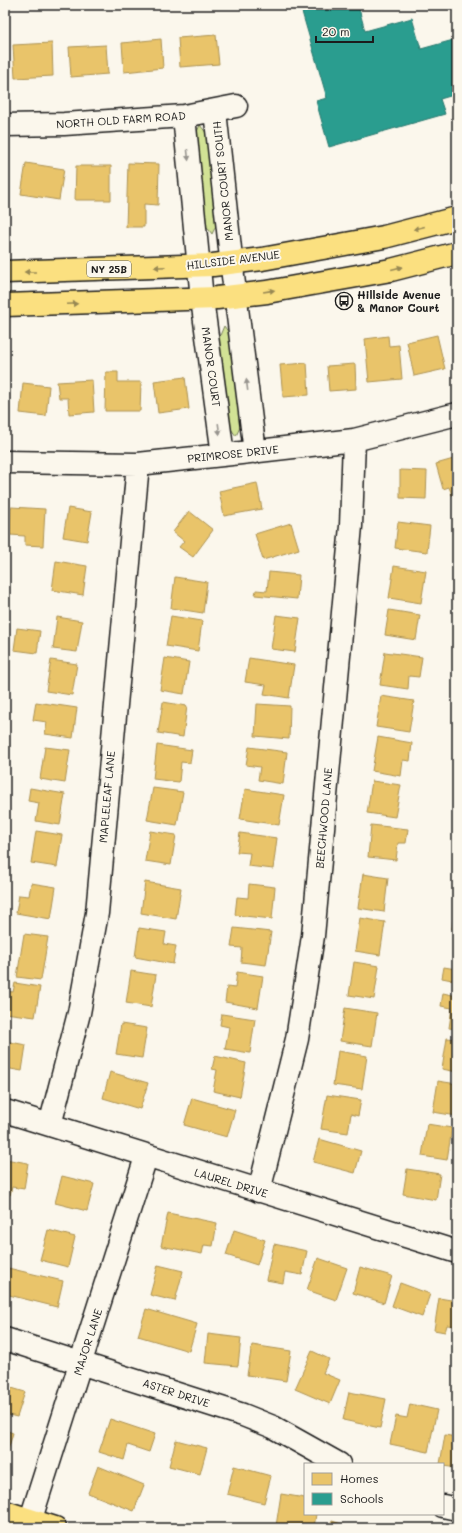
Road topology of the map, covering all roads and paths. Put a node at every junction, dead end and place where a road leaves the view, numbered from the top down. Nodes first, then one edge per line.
1 (236, 106) dead end
2 (215, 111) junction
3 (184, 116) junction
4 (5, 125) edge
5 (457, 218) edge
6 (457, 253) edge
7 (5, 272) edge
8 (233, 278) junction
9 (200, 281) junction
10 (5, 305) edge
11 (457, 414) edge
12 (354, 440) junction
13 (255, 452) junction
14 (223, 455) junction
15 (5, 462) edge
16 (138, 464) junction
17 (5, 1111) edge
18 (50, 1125) junction
19 (146, 1157) junction
20 (259, 1191) junction
21 (457, 1252) edge
22 (5, 1339) edge
23 (81, 1363) junction
24 (338, 1463) edge
25 (444, 1506) edge
26 (457, 1509) edge
27 (5, 1512) edge
28 (30, 1524) edge
29 (55, 1528) edge

1 - 2 street, NORTH OLD FARM ROAD
2 - 3 street, NORTH OLD FARM ROAD
2 - 8 street, MANOR COURT SOUTH
3 - 4 street, NORTH OLD FARM ROAD
3 -> 9 street
5 -> 8 main road, HILLSIDE AVENUE / NY 25B
8 -> 6 main road, HILLSIDE AVENUE / NY 25B
9 -> 7 main road, HILLSIDE AVENUE / NY 25B
8 - 9 main road, HILLSIDE AVENUE / NY 25B
8 - 9 main road, HILLSIDE AVENUE / NY 25B
13 -> 8 street
10 -> 9 main road, HILLSIDE AVENUE / NY 25B
9 -> 14 street, MANOR COURT
11 - 12 street, PRIMROSE DRIVE
12 - 13 street, PRIMROSE DRIVE
12 - 20 street, BEECHWOOD LANE
13 - 14 street, PRIMROSE DRIVE
14 - 16 street, PRIMROSE DRIVE
15 - 16 street, PRIMROSE DRIVE
16 - 18 street, MAPLELEAF LANE
17 - 18 street, LAUREL DRIVE
18 - 19 street, LAUREL DRIVE
19 - 20 street, LAUREL DRIVE
19 - 23 street, MAJOR LANE
20 - 21 street, LAUREL DRIVE
22 - 23 street, ASTER DRIVE
23 - 24 street, ASTER DRIVE
23 - 28 street, MAJOR LANE
25 - 26 street
27 - 28 main road
28 - 29 main road

